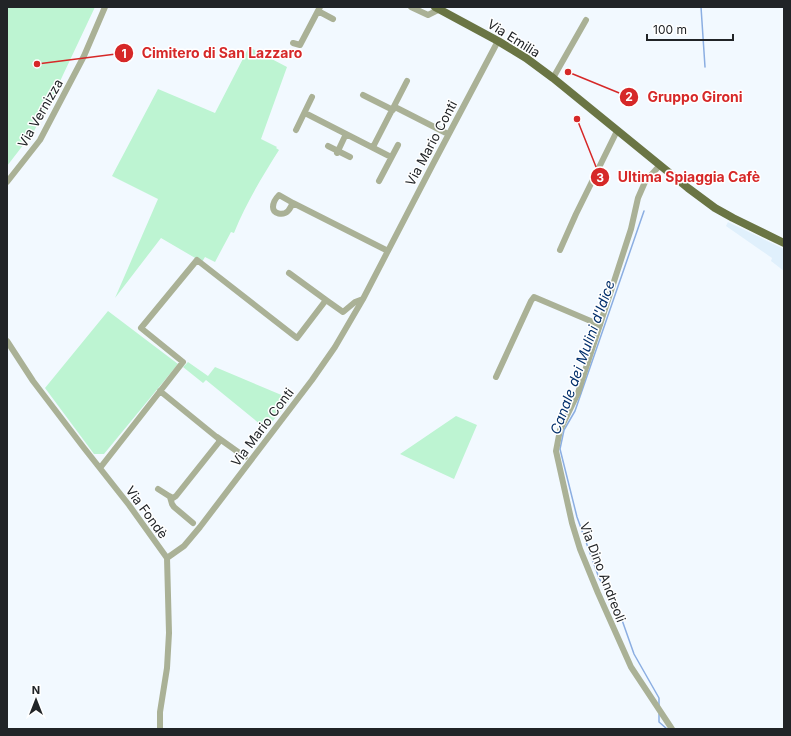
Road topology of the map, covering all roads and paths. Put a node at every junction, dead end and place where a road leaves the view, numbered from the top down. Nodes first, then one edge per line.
1 (105, 7) edge
2 (411, 7) edge
3 (438, 8) edge
4 (319, 9) edge
5 (333, 19) dead end
6 (586, 20) dead end
7 (498, 41) junction
8 (293, 43) dead end
9 (553, 78) junction
10 (407, 81) dead end
11 (363, 95) dead end
12 (312, 97) dead end
13 (394, 108) junction
14 (305, 113) junction
15 (296, 130) dead end
16 (617, 130) junction
17 (346, 134) junction
18 (448, 134) junction
19 (398, 145) dead end
20 (328, 146) dead end
21 (373, 147) junction
22 (337, 152) junction
23 (350, 157) dead end
24 (391, 157) junction
25 (660, 165) junction
26 (379, 181) dead end
27 (7, 182) edge
28 (293, 203) dead end
29 (784, 243) edge
30 (560, 250) dead end
31 (388, 251) junction
32 (289, 273) dead end
33 (326, 300) junction
34 (363, 300) junction
35 (600, 325) junction
36 (7, 341) edge
37 (496, 377) dead end
38 (160, 391) junction
39 (217, 437) junction
40 (245, 457) dead end
41 (100, 468) junction
42 (158, 489) dead end
43 (170, 497) junction
44 (193, 523) dead end
45 (167, 558) junction
46 (160, 729) edge
47 (672, 729) edge

1 - 27 street, Via Vernizza
2 - 3 street, Via Emilia
3 - 7 main road, Via Emilia
4 - 5 street
4 - 8 street
6 - 9 street
7 - 9 main road, Via Emilia
7 - 18 street, Via Mario Conti
9 - 16 main road, Via Emilia
10 - 13 street
11 - 13 street
12 - 14 street
13 - 18 street
13 - 21 street
14 - 15 street
14 - 17 street
16 - 25 main road, Via Emilia
16 - 30 street
17 - 21 street
17 - 22 street
18 - 31 street, Via Mario Conti
19 - 24 street
20 - 22 street
21 - 24 street
22 - 23 street
24 - 26 street
25 - 29 main road, Via Emilia
25 - 35 street, Via Dino Andreoli
28 - 31 street
31 - 34 street, Via Mario Conti
32 - 33 street
33 - 34 street
33 - 38 street
34 - 45 street, Via Mario Conti
35 - 37 street
35 - 47 street, Via Dino Andreoli
36 - 41 street, Via Fondè
38 - 39 street
38 - 41 street
39 - 40 street
39 - 43 street
41 - 45 street, Via Fondè
42 - 43 street
43 - 44 street
45 - 46 street, Via Fondè

